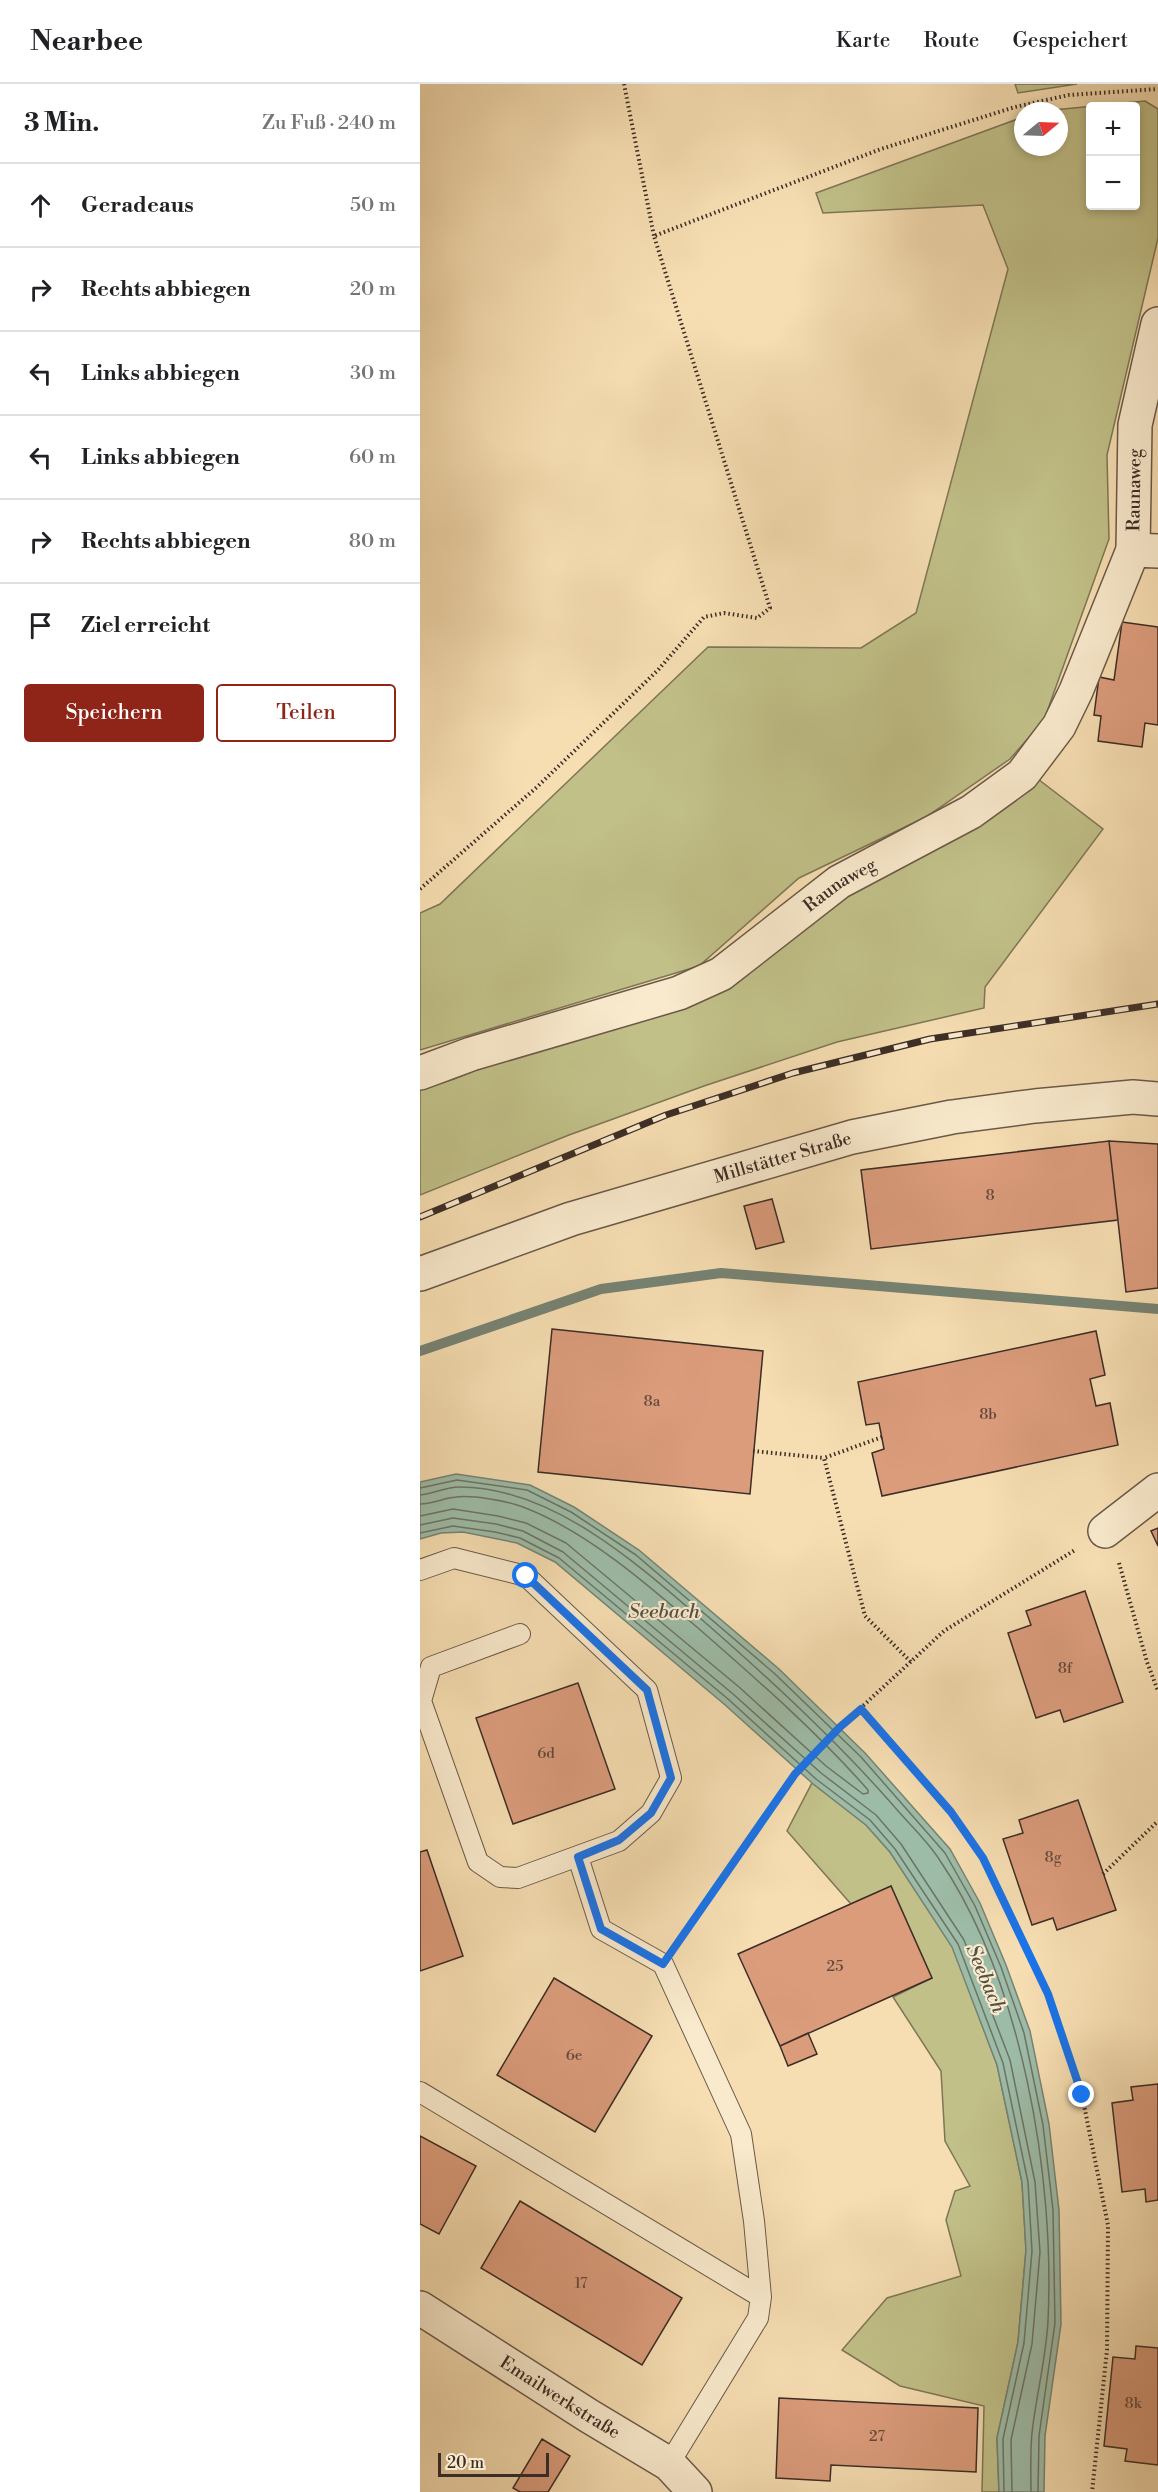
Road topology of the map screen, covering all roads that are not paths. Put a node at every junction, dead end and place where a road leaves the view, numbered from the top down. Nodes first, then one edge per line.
1 (1158, 324) edge
2 (1145, 550) edge
3 (420, 1073) edge
4 (1158, 1099) edge
5 (420, 1274) edge
6 (1158, 1490) edge
7 (1105, 1531) road end
8 (420, 1570) edge
9 (520, 1634) dead end
10 (578, 1857) junction
11 (420, 2092) edge
12 (761, 2297) junction
13 (420, 2308) edge
14 (669, 2464) junction
15 (695, 2492) edge

1 - 2 street, Raunaweg
2 - 3 street, Raunaweg
4 - 5 street, Millstätter Straße
6 - 7 street
8 - 10 lane
9 - 10 lane
10 - 12 lane
11 - 12 lane
12 - 14 lane
13 - 14 street, Emailwerkstraße
14 - 15 street, Emailwerkstraße

